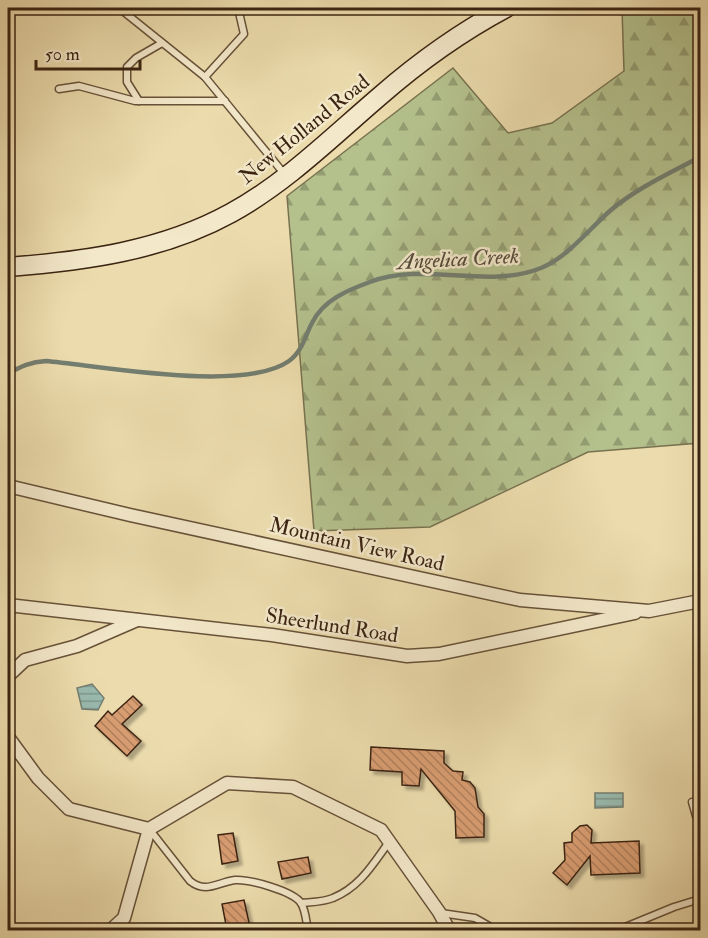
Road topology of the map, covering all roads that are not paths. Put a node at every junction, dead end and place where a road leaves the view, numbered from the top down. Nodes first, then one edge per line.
1 (125, 8) edge
2 (237, 8) edge
3 (506, 8) edge
4 (162, 43) junction
5 (205, 77) junction
6 (59, 89) dead end
7 (139, 101) junction
8 (225, 101) junction
9 (286, 176) junction
10 (8, 267) edge
11 (8, 486) edge
12 (700, 601) edge
13 (8, 605) edge
14 (649, 611) junction
15 (138, 620) junction
16 (8, 676) edge
17 (8, 737) edge
18 (692, 802) dead end
19 (700, 822) edge
20 (149, 829) junction
21 (389, 842) junction
22 (700, 899) edge
23 (301, 903) junction
24 (439, 912) junction
25 (111, 930) edge
26 (308, 930) edge
27 (449, 930) edge
28 (496, 930) edge
29 (618, 930) edge

1 - 4 lane
2 - 5 lane
3 - 9 main road, New Holland Road
4 - 5 lane
4 - 7 lane
5 - 8 lane
6 - 7 lane
7 - 8 lane
8 - 9 lane
9 - 10 main road, New Holland Road
11 - 14 street, Mountain View Road
12 - 14 street, Mountain View Road
13 - 15 street, Sheerlund Road
14 - 15 street, Sheerlund Road
15 - 16 street
17 - 20 street
18 - 19 lane
20 - 21 street
20 - 23 lane
20 - 25 street
21 - 23 lane
21 - 24 street
22 - 29 lane
23 - 26 lane
24 - 27 street
24 - 28 lane

